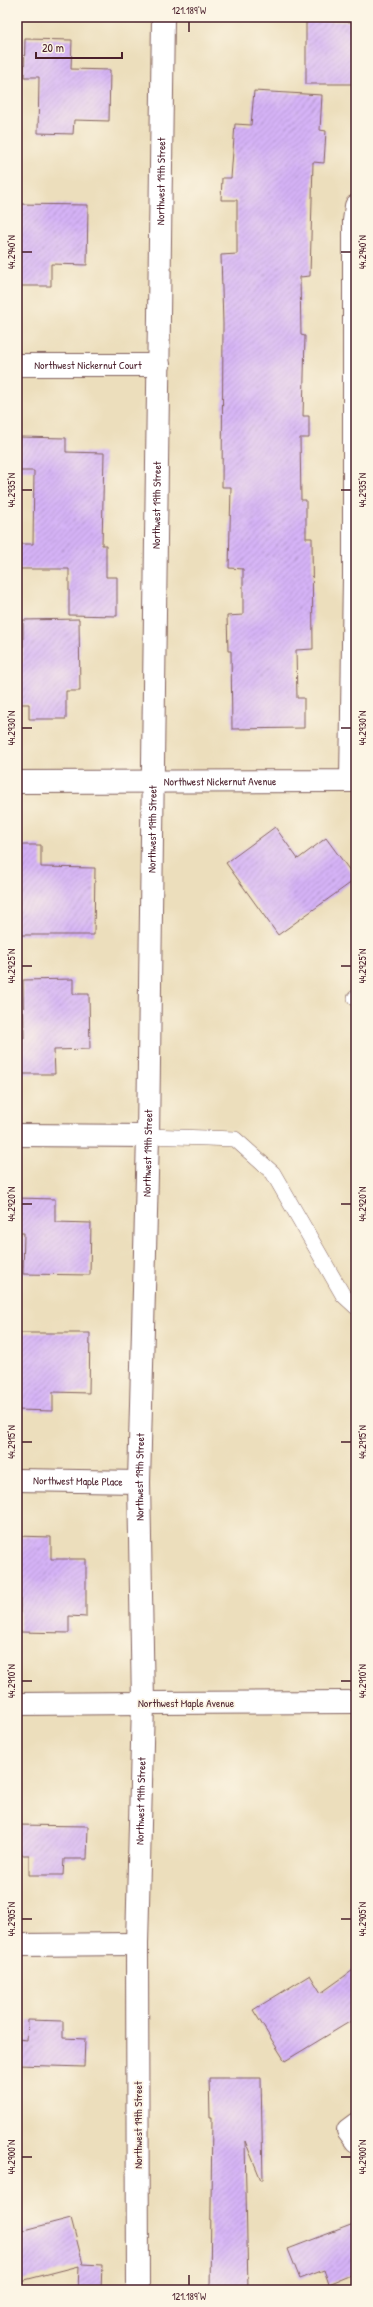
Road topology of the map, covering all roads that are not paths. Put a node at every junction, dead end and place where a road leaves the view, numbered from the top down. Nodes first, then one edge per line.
1 (162, 17) edge
2 (356, 206) edge
3 (17, 365) edge
4 (159, 365) junction
5 (355, 575) edge
6 (17, 782) edge
7 (151, 783) junction
8 (17, 1135) edge
9 (148, 1136) junction
10 (356, 1307) edge
11 (17, 1480) edge
12 (139, 1482) junction
13 (356, 1702) edge
14 (143, 1703) junction
15 (17, 1704) edge
16 (137, 1944) junction
17 (17, 1945) edge
18 (356, 2124) edge
19 (356, 2141) edge
20 (138, 2290) edge

1 - 4 street, Northwest 19th Street
2 - 5 street
3 - 4 street, Northwest Nickernut Court
4 - 7 street, Northwest 19th Street
5 - 7 street, Northwest Nickernut Avenue
6 - 7 street, Northwest Nickernut Avenue
7 - 9 street, Northwest 19th Street
8 - 9 street
9 - 10 lane
9 - 12 street, Northwest 19th Street
11 - 12 street, Northwest Maple Place
12 - 14 street, Northwest 19th Street
13 - 14 street, Northwest Maple Avenue
14 - 15 street, Northwest Maple Avenue
14 - 16 street, Northwest 19th Street
16 - 17 street
16 - 20 street, Northwest 19th Street
18 - 19 street

